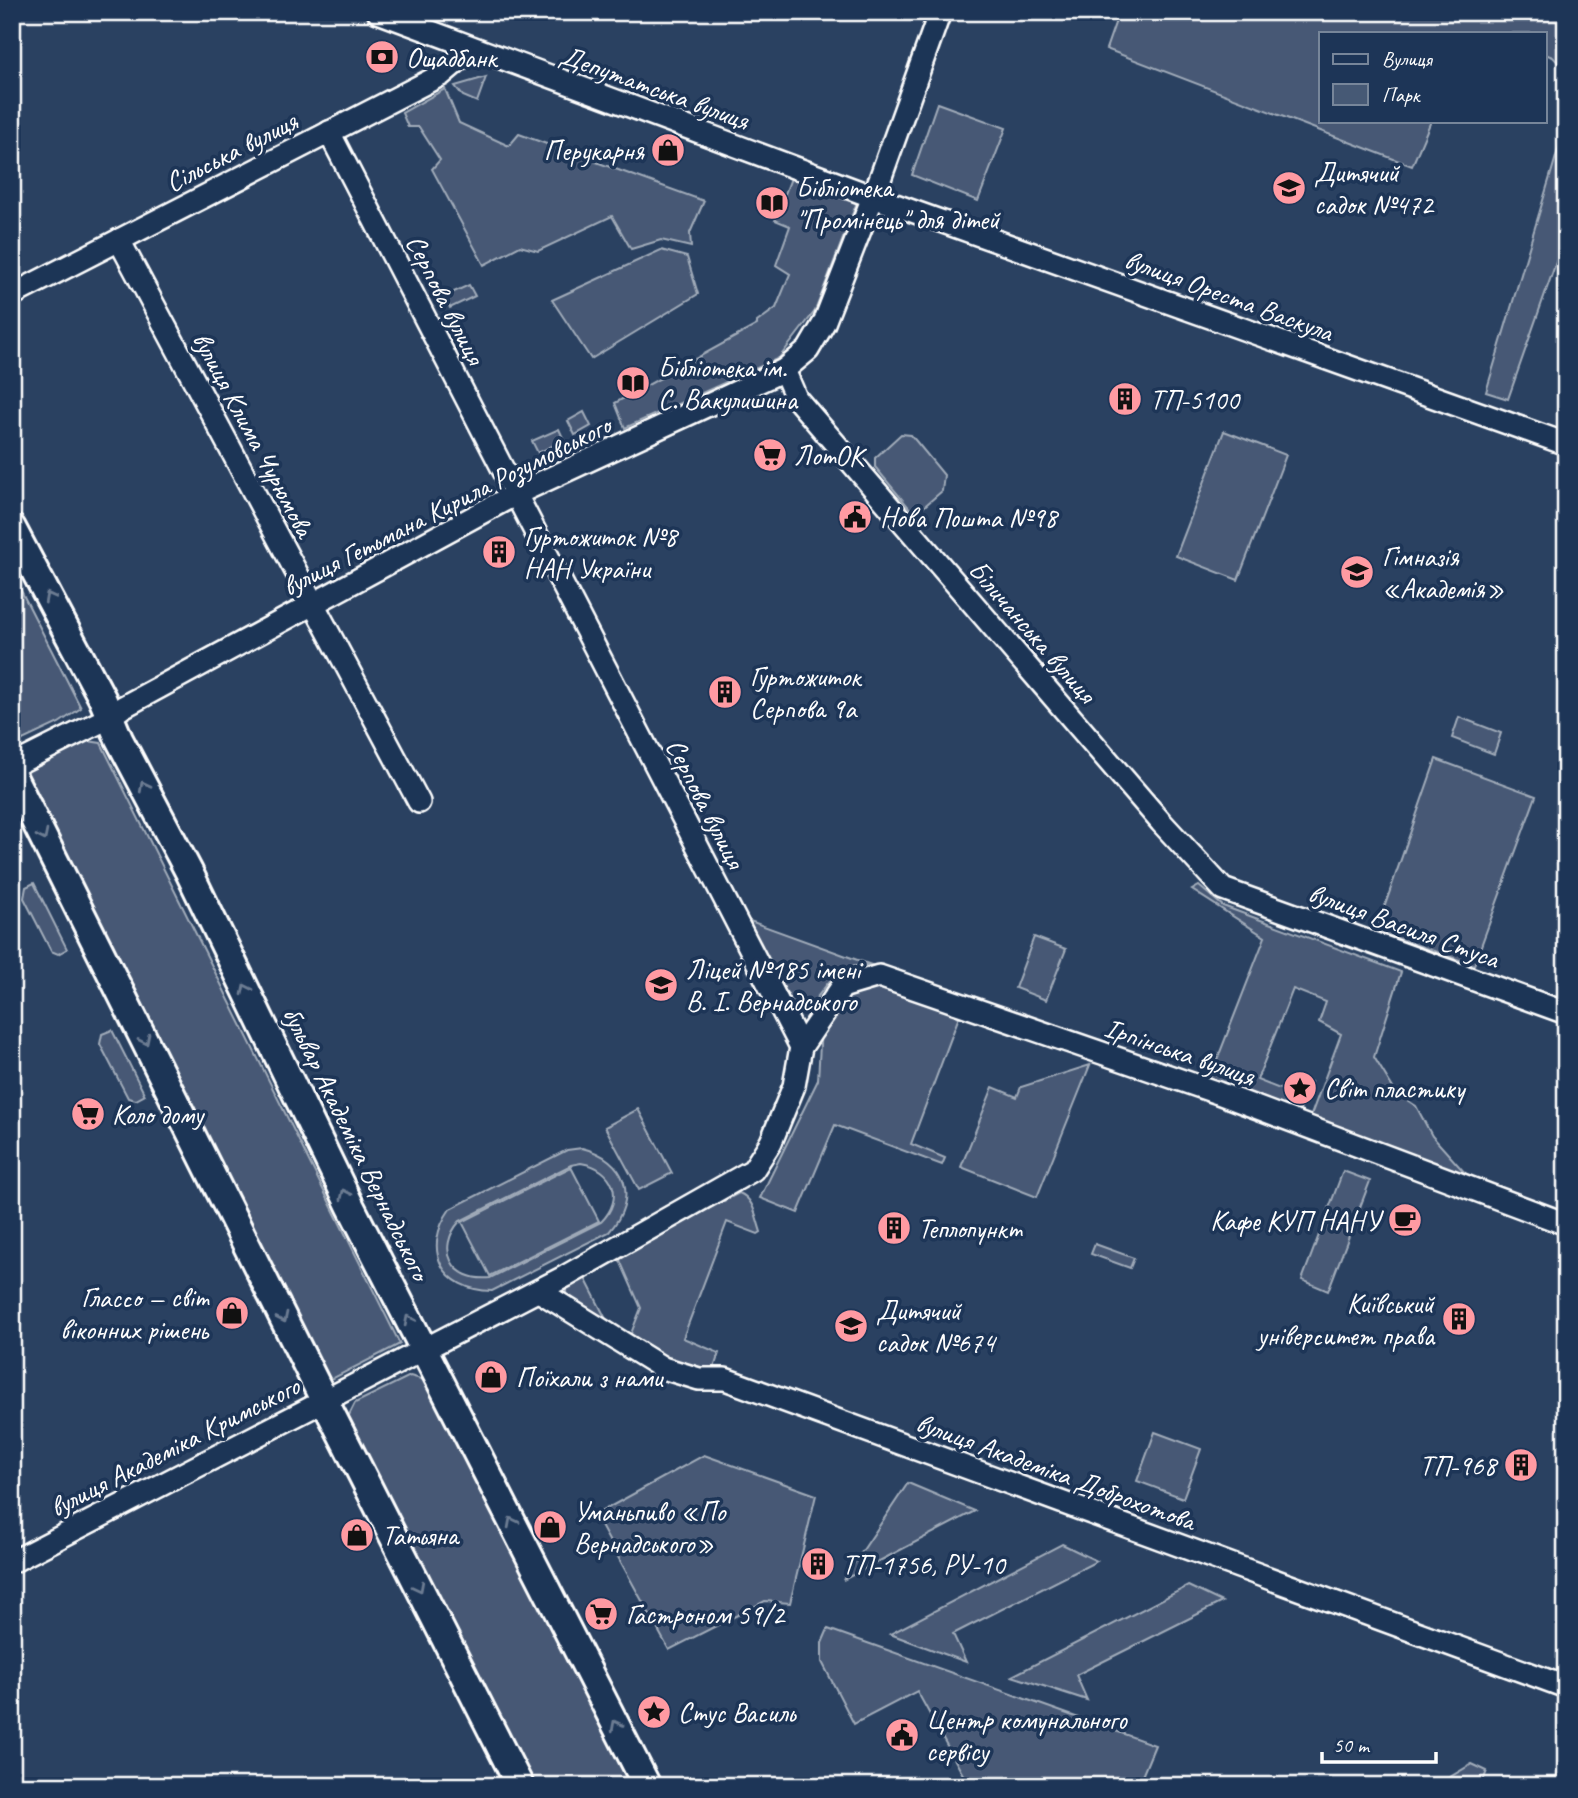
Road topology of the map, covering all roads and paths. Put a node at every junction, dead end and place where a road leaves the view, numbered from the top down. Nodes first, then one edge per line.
1 (378, 12) edge
2 (940, 12) edge
3 (466, 46) junction
4 (329, 132) junction
5 (873, 197) junction
6 (119, 240) junction
7 (12, 295) edge
8 (785, 370) junction
9 (1566, 444) edge
10 (516, 494) junction
11 (12, 527) edge
12 (313, 605) junction
13 (110, 717) junction
14 (12, 766) edge
15 (12, 775) edge
16 (419, 802) dead end
17 (1223, 889) joint
18 (1566, 1013) edge
19 (800, 1047) junction
20 (1566, 1224) edge
21 (539, 1291) junction
22 (424, 1350) junction
23 (324, 1400) junction
24 (12, 1562) edge
25 (1566, 1687) edge
26 (520, 1786) edge
27 (647, 1786) edge

1 - 3 street, Депутатська вулиця
2 - 5 street, вулиця Гетьмана Кирила Розумовського
3 - 4 street, Сільська вулиця
3 - 5 street, Депутатська вулиця
4 - 6 street, Сільська вулиця
4 - 10 street, Серпова вулиця
5 - 8 street, вулиця Гетьмана Кирила Розумовського
5 - 9 street, вулиця Ореста Васкула
6 - 7 street, Сільська вулиця
6 - 12 street, вулиця Клима Чурюмова
8 - 10 street, вулиця Гетьмана Кирила Розумовського
8 - 17 street, Біличанська вулиця
10 - 12 street, вулиця Гетьмана Кирила Розумовського
10 - 19 street, Серпова вулиця
13 -> 11 main road, бульвар Академіка Вернадського
12 - 13 street, вулиця Гетьмана Кирила Розумовського
12 - 16 street, вулиця Клима Чурюмова
13 - 14 street, вулиця Гетьмана Кирила Розумовського
22 -> 13 main road, бульвар Академіка Вернадського
15 -> 23 main road
17 - 18 street, вулиця Василя Стуса
19 - 20 street, Ірпінська вулиця
19 - 21 street
21 - 22 street
21 - 25 street, вулиця Академіка Доброхотова
22 - 23 street, вулиця Академіка Кримського
27 -> 22 main road, бульвар Академіка Вернадського
23 - 24 street, вулиця Академіка Кримського
23 -> 26 main road

